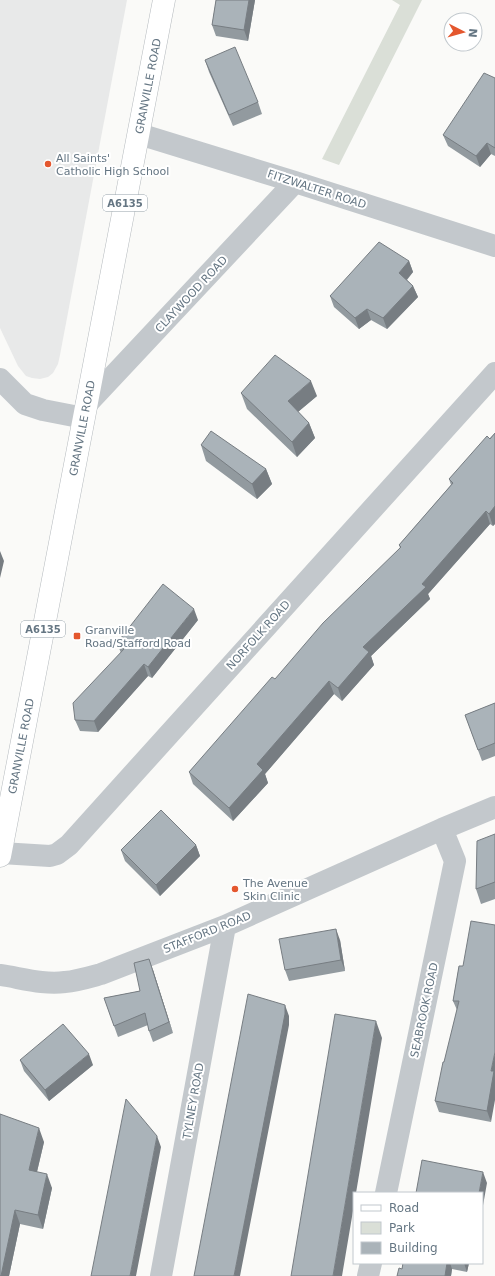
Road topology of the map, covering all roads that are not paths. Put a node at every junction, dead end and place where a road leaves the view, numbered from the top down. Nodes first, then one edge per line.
1 (164, 0) edge
2 (139, 134) junction
3 (295, 182) junction
4 (495, 246) edge
5 (495, 373) edge
6 (0, 379) edge
7 (85, 412) junction
8 (495, 807) edge
9 (442, 829) junction
10 (0, 854) edge
11 (224, 926) junction
12 (0, 975) edge
13 (386, 1192) edge
14 (371, 1264) edge
15 (162, 1276) edge
16 (368, 1276) edge

1 - 2 main road, GRANVILLE ROAD / A6135
2 - 3 street, FITZWALTER ROAD
2 - 7 main road, GRANVILLE ROAD / A6135
3 - 4 street, FITZWALTER ROAD
3 - 7 street, CLAYWOOD ROAD
5 - 10 street, NORFOLK ROAD
6 - 7 street
7 - 10 main road, GRANVILLE ROAD / A6135
8 - 9 street, STAFFORD ROAD
9 - 11 street, STAFFORD ROAD
9 - 13 street, SEABROOK ROAD
11 - 12 street, STAFFORD ROAD
11 - 15 street, TYLNEY ROAD
14 - 16 street

